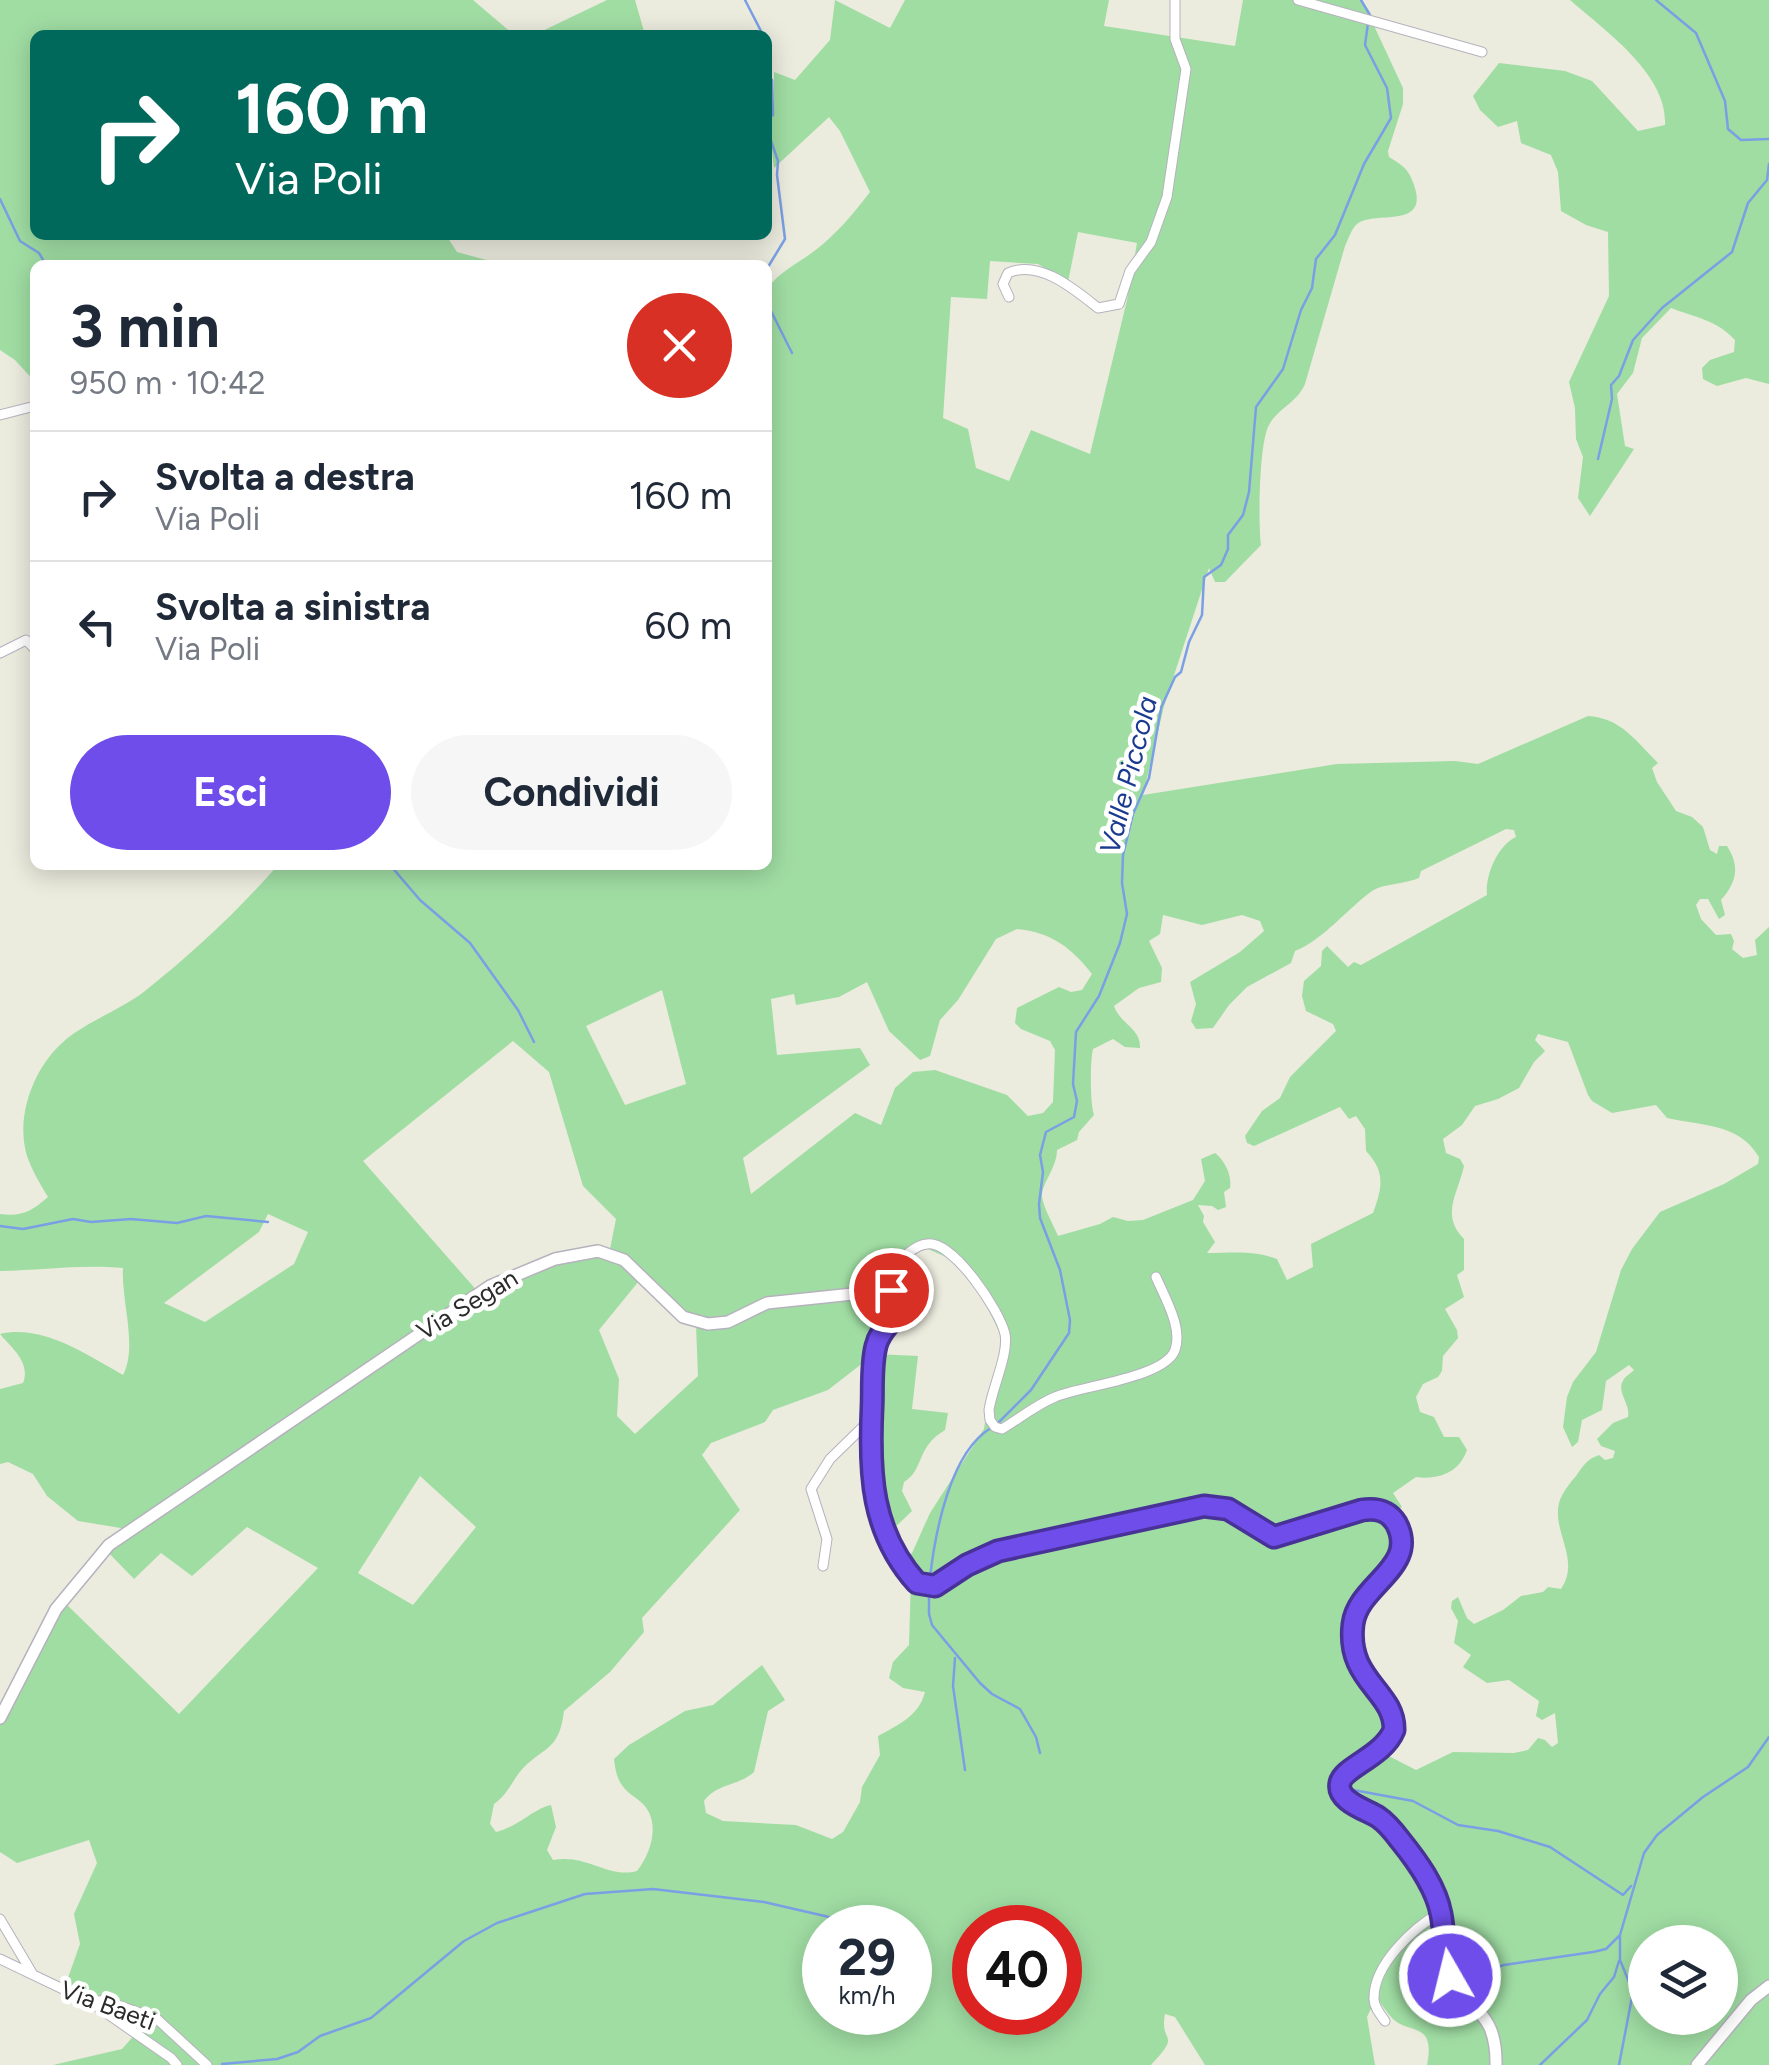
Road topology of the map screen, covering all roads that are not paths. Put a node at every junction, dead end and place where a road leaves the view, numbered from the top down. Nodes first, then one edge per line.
1 (1175, 0) edge
2 (1298, 0) edge
3 (1482, 52) dead end
4 (1008, 297) dead end
5 (30, 407) edge
6 (0, 415) edge
7 (30, 644) edge
8 (0, 653) edge
9 (1156, 1277) dead end
10 (868, 1292) junction
11 (871, 1419) junction
12 (822, 1566) dead end
13 (0, 1718) edge
14 (1441, 1912) junction
15 (0, 1918) edge
16 (0, 1959) edge
17 (32, 1973) junction
18 (1769, 1986) edge
19 (92, 2003) junction
20 (1384, 2021) dead end
21 (177, 2065) edge
22 (207, 2065) edge
23 (1496, 2065) edge
24 (1698, 2065) edge

1 - 4 street
2 - 3 street
5 - 6 street
7 - 8 street
9 - 10 street
10 - 11 street
10 - 13 street, Via Segan
11 - 12 street
11 - 14 street
14 - 20 street
14 - 23 street
15 - 17 street
16 - 17 street, Via Baeti
17 - 19 street, Via Baeti
18 - 24 street
19 - 21 street
19 - 22 street, Via Baeti

